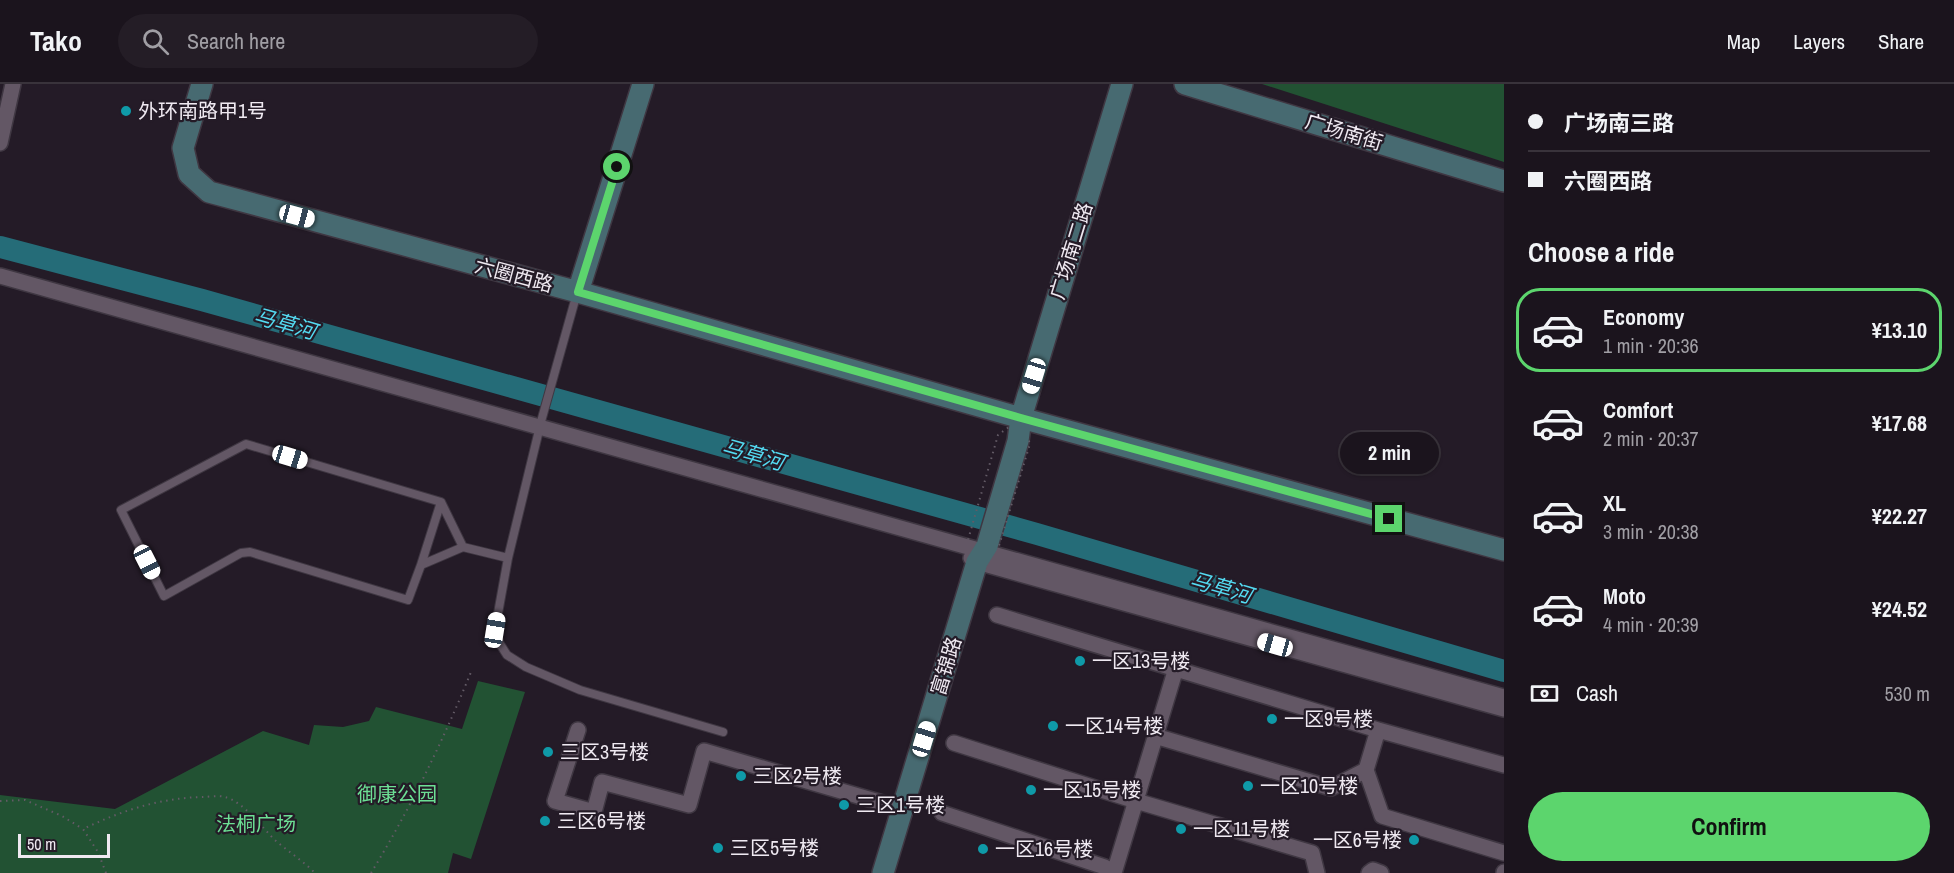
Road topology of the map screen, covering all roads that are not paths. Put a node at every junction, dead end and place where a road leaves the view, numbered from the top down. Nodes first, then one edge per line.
1 (13, 84) edge
2 (202, 84) edge
3 (643, 84) edge
4 (1122, 84) edge
5 (1185, 84) edge
6 (0, 142) edge
7 (1504, 181) edge
8 (0, 276) edge
9 (578, 292) junction
10 (1021, 418) junction
11 (541, 423) junction
12 (441, 502) junction
13 (463, 547) junction
14 (978, 548) junction
15 (1504, 550) edge
16 (508, 558) junction
17 (421, 565) junction
18 (997, 615) dead end
19 (1176, 667) junction
20 (1504, 697) edge
21 (1504, 709) edge
22 (578, 730) dead end
23 (1378, 730) junction
24 (723, 732) dead end
25 (1155, 736) junction
26 (954, 743) dead end
27 (1504, 765) edge
28 (1366, 770) junction
29 (1136, 801) junction
30 (903, 809) junction
31 (942, 813) dead end
32 (1504, 853) edge
33 (1116, 872) edge
34 (883, 873) edge
35 (1317, 873) edge
36 (1369, 873) edge
37 (1381, 873) edge

1 - 6 street
2 - 9 street, 六圈西路
3 - 9 street
4 - 10 street, 广场南二路
5 - 7 street, 广场南街
8 - 11 street
9 - 10 street, 六圈西路
9 - 11 lane
10 - 14 street, 富锦路
10 - 15 street, 六圈西路
11 - 14 street
11 - 16 lane
12 - 13 lane
12 - 17 lane
12 - 17 lane
13 - 16 lane
13 - 17 lane
14 - 20 street
14 - 21 street
14 - 30 street, 富锦路
16 - 24 lane
18 - 19 street
19 - 23 street
19 - 25 street
22 - 30 street
23 - 27 street
23 - 28 street
25 - 28 street
25 - 29 street
26 - 29 street
28 - 32 street
29 - 33 street
29 - 35 street
30 - 34 street, 富锦路
31 - 33 street
36 - 37 street

